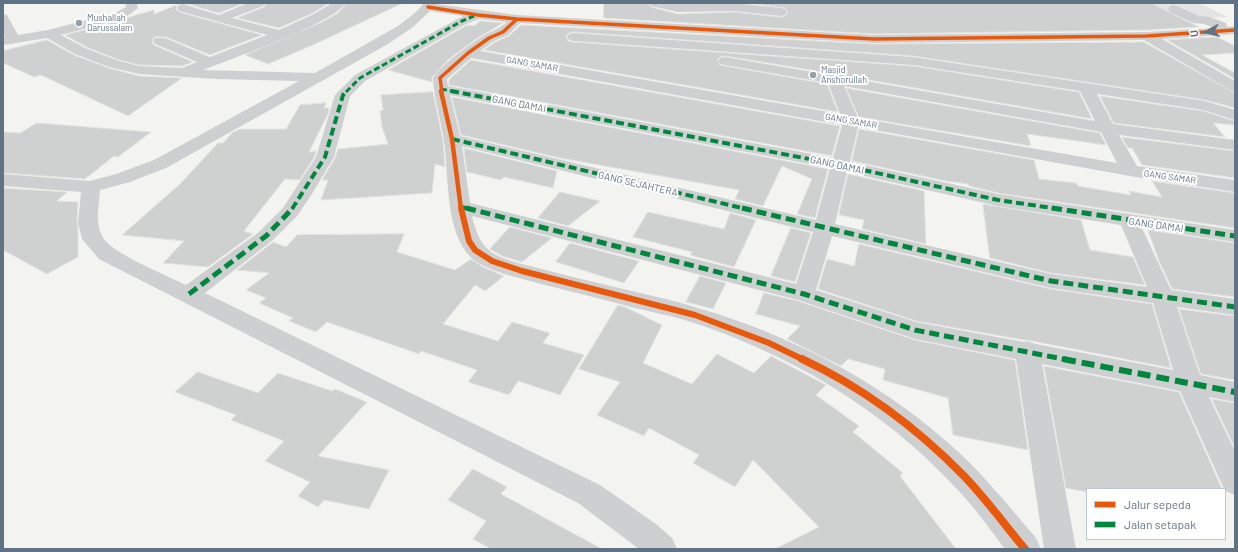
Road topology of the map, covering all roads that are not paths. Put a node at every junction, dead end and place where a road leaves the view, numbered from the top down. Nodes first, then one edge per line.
1 (131, 3) edge
2 (259, 3) edge
3 (340, 3) edge
4 (655, 3) edge
5 (429, 5) edge
6 (183, 8) dead end
7 (1174, 9) dead end
8 (781, 12) dead end
9 (478, 15) junction
10 (517, 18) junction
11 (3, 19) edge
12 (219, 19) junction
13 (1235, 31) edge
14 (503, 32) junction
15 (518, 33) dead end
16 (49, 34) junction
17 (280, 34) junction
18 (1147, 36) junction
19 (564, 37) dead end
20 (844, 39) junction
21 (8, 40) edge
22 (609, 40) junction
23 (160, 41) dead end
24 (468, 53) junction
25 (850, 57) junction
26 (209, 62) junction
27 (180, 73) junction
28 (315, 77) junction
29 (834, 80) junction
30 (1235, 87) edge
31 (1086, 88) junction
32 (441, 89) junction
33 (1235, 115) edge
34 (851, 121) junction
35 (1107, 128) junction
36 (452, 139) junction
37 (1235, 145) edge
38 (840, 165) junction
39 (1130, 171) junction
40 (3, 180) edge
41 (1235, 186) edge
42 (91, 187) junction
43 (461, 207) junction
44 (1130, 221) junction
45 (824, 228) junction
46 (1235, 236) edge
47 (189, 294) junction
48 (804, 294) junction
49 (1162, 295) junction
50 (1235, 307) edge
51 (1027, 350) junction
52 (1189, 382) junction
53 (1235, 392) edge
54 (1235, 482) edge
55 (661, 549) edge
56 (1025, 549) edge
57 (1060, 549) edge

1 - 16 street
2 - 12 street
3 - 17 street
4 - 8 street
5 - 9 street
5 - 28 street
6 - 12 street
7 - 13 street
9 - 10 street
9 - 47 street
10 - 14 street
10 - 20 street
11 - 21 street
12 - 17 street
13 - 18 street
14 - 15 street
14 - 24 street
16 - 21 street
16 - 27 street
17 - 26 street
18 - 20 street
18 - 30 street
19 - 22 street
20 - 25 street
22 - 25 street
22 - 29 street
23 - 26 street
24 - 32 street
24 - 34 street, GANG SAMAR
25 - 29 street
25 - 31 street
26 - 27 street
27 - 28 street
28 - 42 street
29 - 34 street
29 - 35 street
31 - 33 street
31 - 35 street
32 - 36 street
32 - 38 street, GANG DAMAI
34 - 38 street
34 - 39 street, GANG SAMAR
35 - 37 street
35 - 39 street
36 - 43 street
36 - 45 street, GANG SEJAHTERA
38 - 44 street, GANG DAMAI
38 - 45 street
39 - 41 street, GANG SAMAR
40 - 42 street
42 - 47 street
43 - 48 street
43 - 56 street
44 - 46 street, GANG DAMAI
44 - 49 street
45 - 48 street
45 - 49 street, GANG SEJAHTERA
47 - 55 street
48 - 51 street
49 - 50 street, GANG SEJAHTERA
49 - 52 street
51 - 52 street
51 - 57 street
52 - 53 street
52 - 54 street

